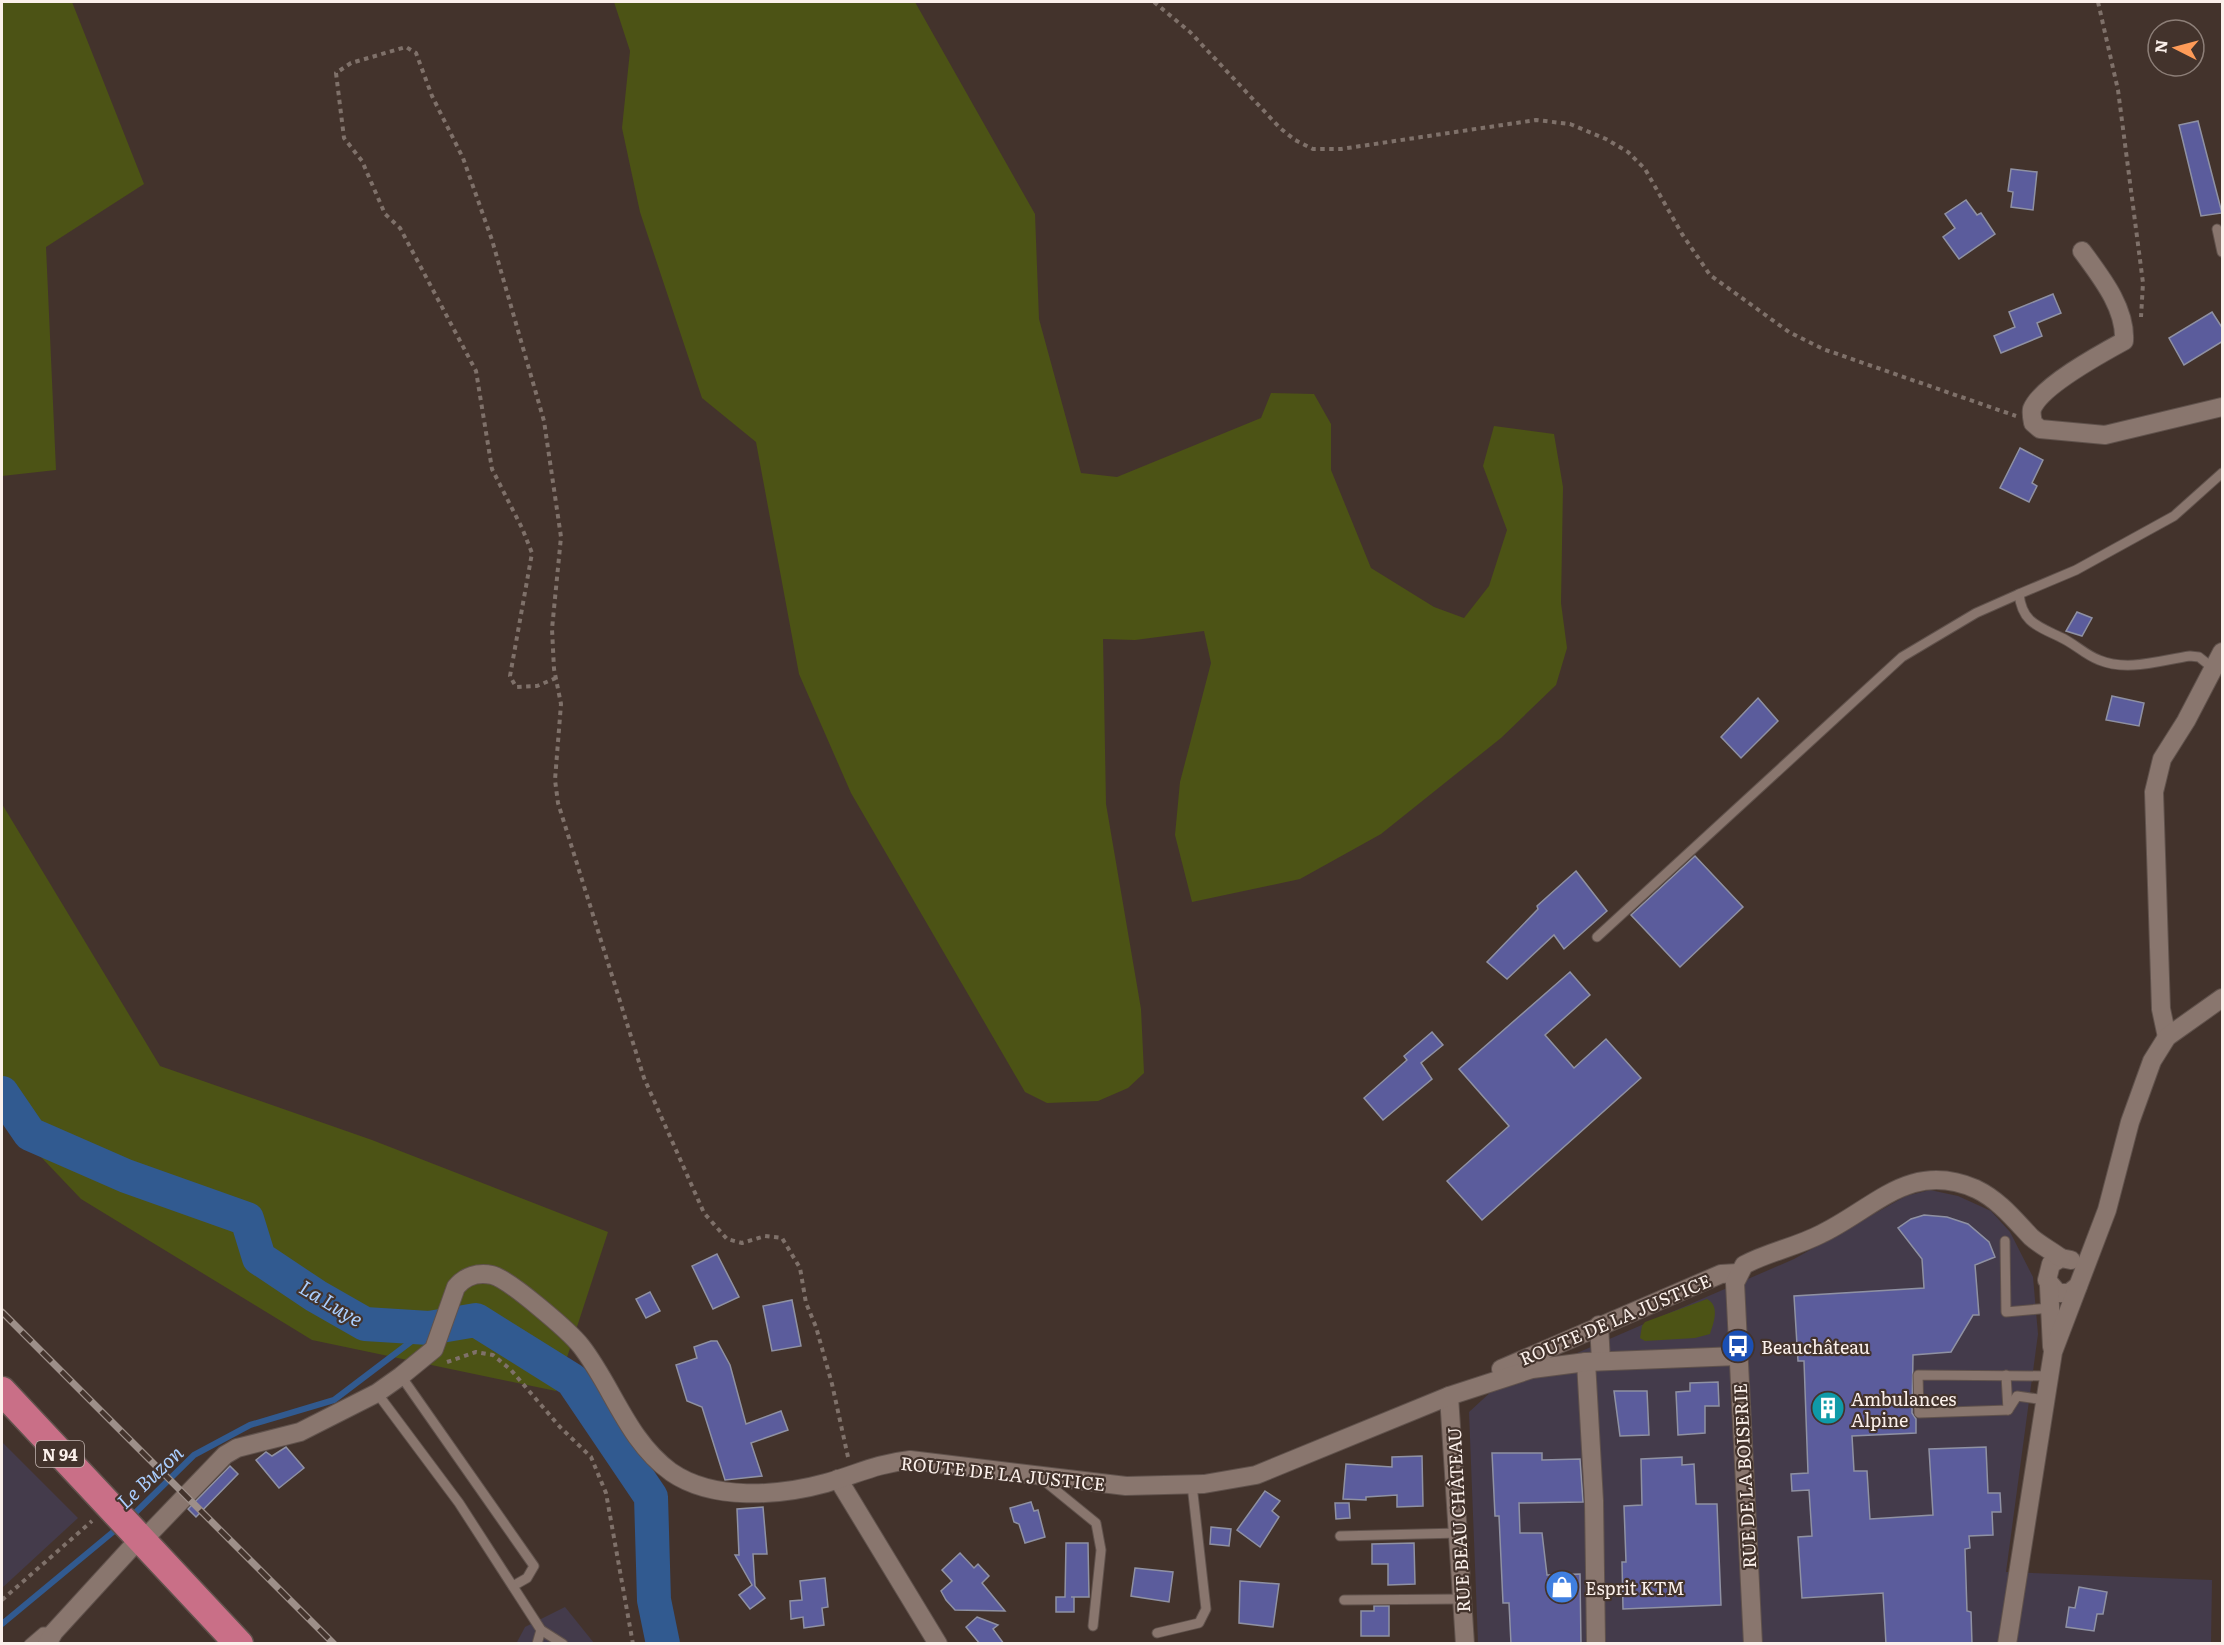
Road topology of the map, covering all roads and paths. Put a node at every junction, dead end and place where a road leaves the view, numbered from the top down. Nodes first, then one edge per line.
1 (1154, 2) edge
2 (2098, 2) edge
3 (2217, 229) dead end
4 (2082, 251) dead end
5 (2223, 252) edge
6 (2124, 341) junction
7 (2223, 407) edge
8 (2033, 423) junction
9 (2223, 473) edge
10 (2019, 594) junction
11 (2223, 652) edge
12 (2214, 669) junction
13 (556, 678) junction
14 (1597, 937) dead end
15 (2223, 999) edge
16 (2167, 1037) junction
17 (2097, 1235) junction
18 (2005, 1241) dead end
19 (2056, 1268) junction
20 (1738, 1273) junction
21 (2080, 1281) junction
22 (2050, 1308) junction
23 (1599, 1325) junction
24 (2053, 1352) junction
25 (1738, 1356) junction
26 (1594, 1361) junction
27 (440, 1366) dead end
28 (2006, 1375) junction
29 (401, 1376) junction
30 (2049, 1376) junction
31 (2, 1391) edge
32 (377, 1393) junction
33 (1449, 1396) junction
34 (2045, 1400) junction
35 (2008, 1410) junction
36 (846, 1475) junction
37 (1040, 1477) junction
38 (1192, 1485) junction
39 (125, 1523) junction
40 (1459, 1533) junction
41 (1340, 1536) dead end
42 (513, 1586) junction
43 (1463, 1599) junction
44 (2, 1600) edge
45 (1344, 1600) dead end
46 (1093, 1626) dead end
47 (541, 1630) junction
48 (1157, 1633) dead end
49 (51, 1638) edge
50 (29, 1644) edge
51 (239, 1644) edge
52 (537, 1644) edge
53 (562, 1644) edge
54 (633, 1644) edge
55 (938, 1644) edge
56 (1465, 1644) edge
57 (1596, 1644) edge
58 (1753, 1644) edge
59 (2007, 1644) edge

1 - 8 path
2 - 6 path
3 - 5 lane
4 - 6 street
6 - 8 street
7 - 8 street
9 - 10 lane
10 - 12 lane
10 - 14 lane
11 - 12 street
12 - 16 street
13 - 13 path
13 - 36 path
15 - 16 street
16 - 17 street
17 - 19 street
17 - 21 street
18 - 22 lane
19 - 20 street, ROUTE DE LA JUSTICE
19 - 21 street, ROUTE DE LA JUSTICE
19 - 21 street
19 - 22 street
20 - 23 street, ROUTE DE LA JUSTICE
20 - 25 street, RUE DE LA BOISERIE
21 - 24 street
22 - 24 street
23 - 26 street
23 - 33 street, ROUTE DE LA JUSTICE
24 - 30 street
25 - 26 street, ROUTE DE LA JUSTICE
25 - 58 street, RUE DE LA BOISERIE
26 - 33 street, ROUTE DE LA JUSTICE
26 - 57 street
27 - 54 path
28 - 30 lane
28 - 35 lane
28 - 35 lane
29 - 32 street, ROUTE DE LA JUSTICE
29 - 36 street, ROUTE DE LA JUSTICE
29 - 42 lane
30 - 34 street
31 - 39 main road, N 94
32 - 39 street, ROUTE DE LA JUSTICE
32 - 42 lane
33 - 38 street, ROUTE DE LA JUSTICE
33 - 40 street, RUE BEAU CHÂTEAU
34 - 35 lane
34 - 59 street
36 - 37 street, ROUTE DE LA JUSTICE
36 - 55 street
37 - 38 street, ROUTE DE LA JUSTICE
37 - 46 lane
38 - 48 lane
39 - 44 path
39 - 49 street, ROUTE DE LA JUSTICE
39 - 51 main road, N 94
40 - 41 lane
40 - 43 street, RUE BEAU CHÂTEAU
42 - 47 lane
43 - 45 lane
43 - 56 street, RUE BEAU CHÂTEAU
47 - 52 lane
47 - 53 lane
49 - 50 lane

